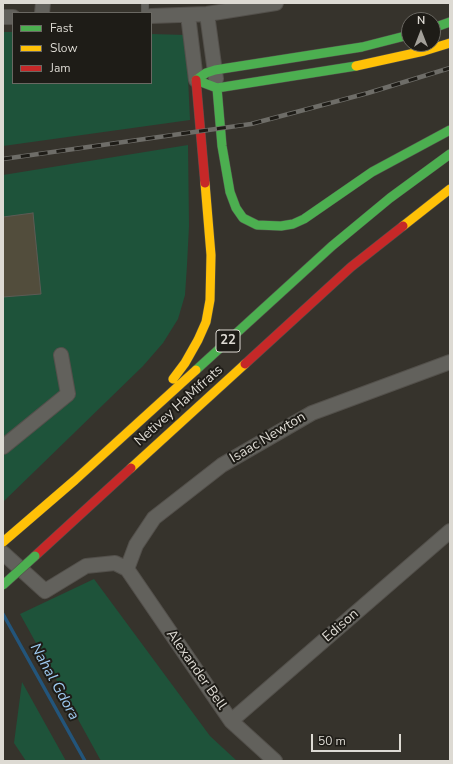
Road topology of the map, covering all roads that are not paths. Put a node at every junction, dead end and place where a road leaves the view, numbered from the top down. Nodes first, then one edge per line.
1 (276, 3) edge
2 (207, 14) junction
3 (188, 15) junction
4 (152, 16) edge
5 (401, 37) edge
6 (450, 43) edge
7 (215, 70) junction
8 (196, 80) junction
9 (217, 88) junction
10 (450, 130) edge
11 (450, 154) edge
12 (450, 189) edge
13 (61, 355) dead end
14 (450, 362) edge
15 (3, 447) edge
16 (75, 480) junction
17 (450, 531) edge
18 (3, 542) edge
19 (3, 553) edge
20 (127, 569) junction
21 (3, 585) edge
22 (231, 721) junction
23 (275, 761) edge

1 - 2 street
2 - 3 street
2 - 7 street
3 - 4 street
3 - 8 street
5 - 7 main road
6 - 9 main road
7 - 8 main road
7 - 9 street
8 - 9 main road
8 - 16 main road
9 - 10 main road
11 - 16 main road, Netivey HaMifrats / 22
12 - 21 main road, Netivey HaMifrats / 22, bridge
13 - 15 street
14 - 20 street, Isaac Newton
16 - 18 main road, Netivey HaMifrats / 22
17 - 22 street, Edison
19 - 20 street
20 - 22 street, Alexander Bell
22 - 23 street, Alexander Bell

